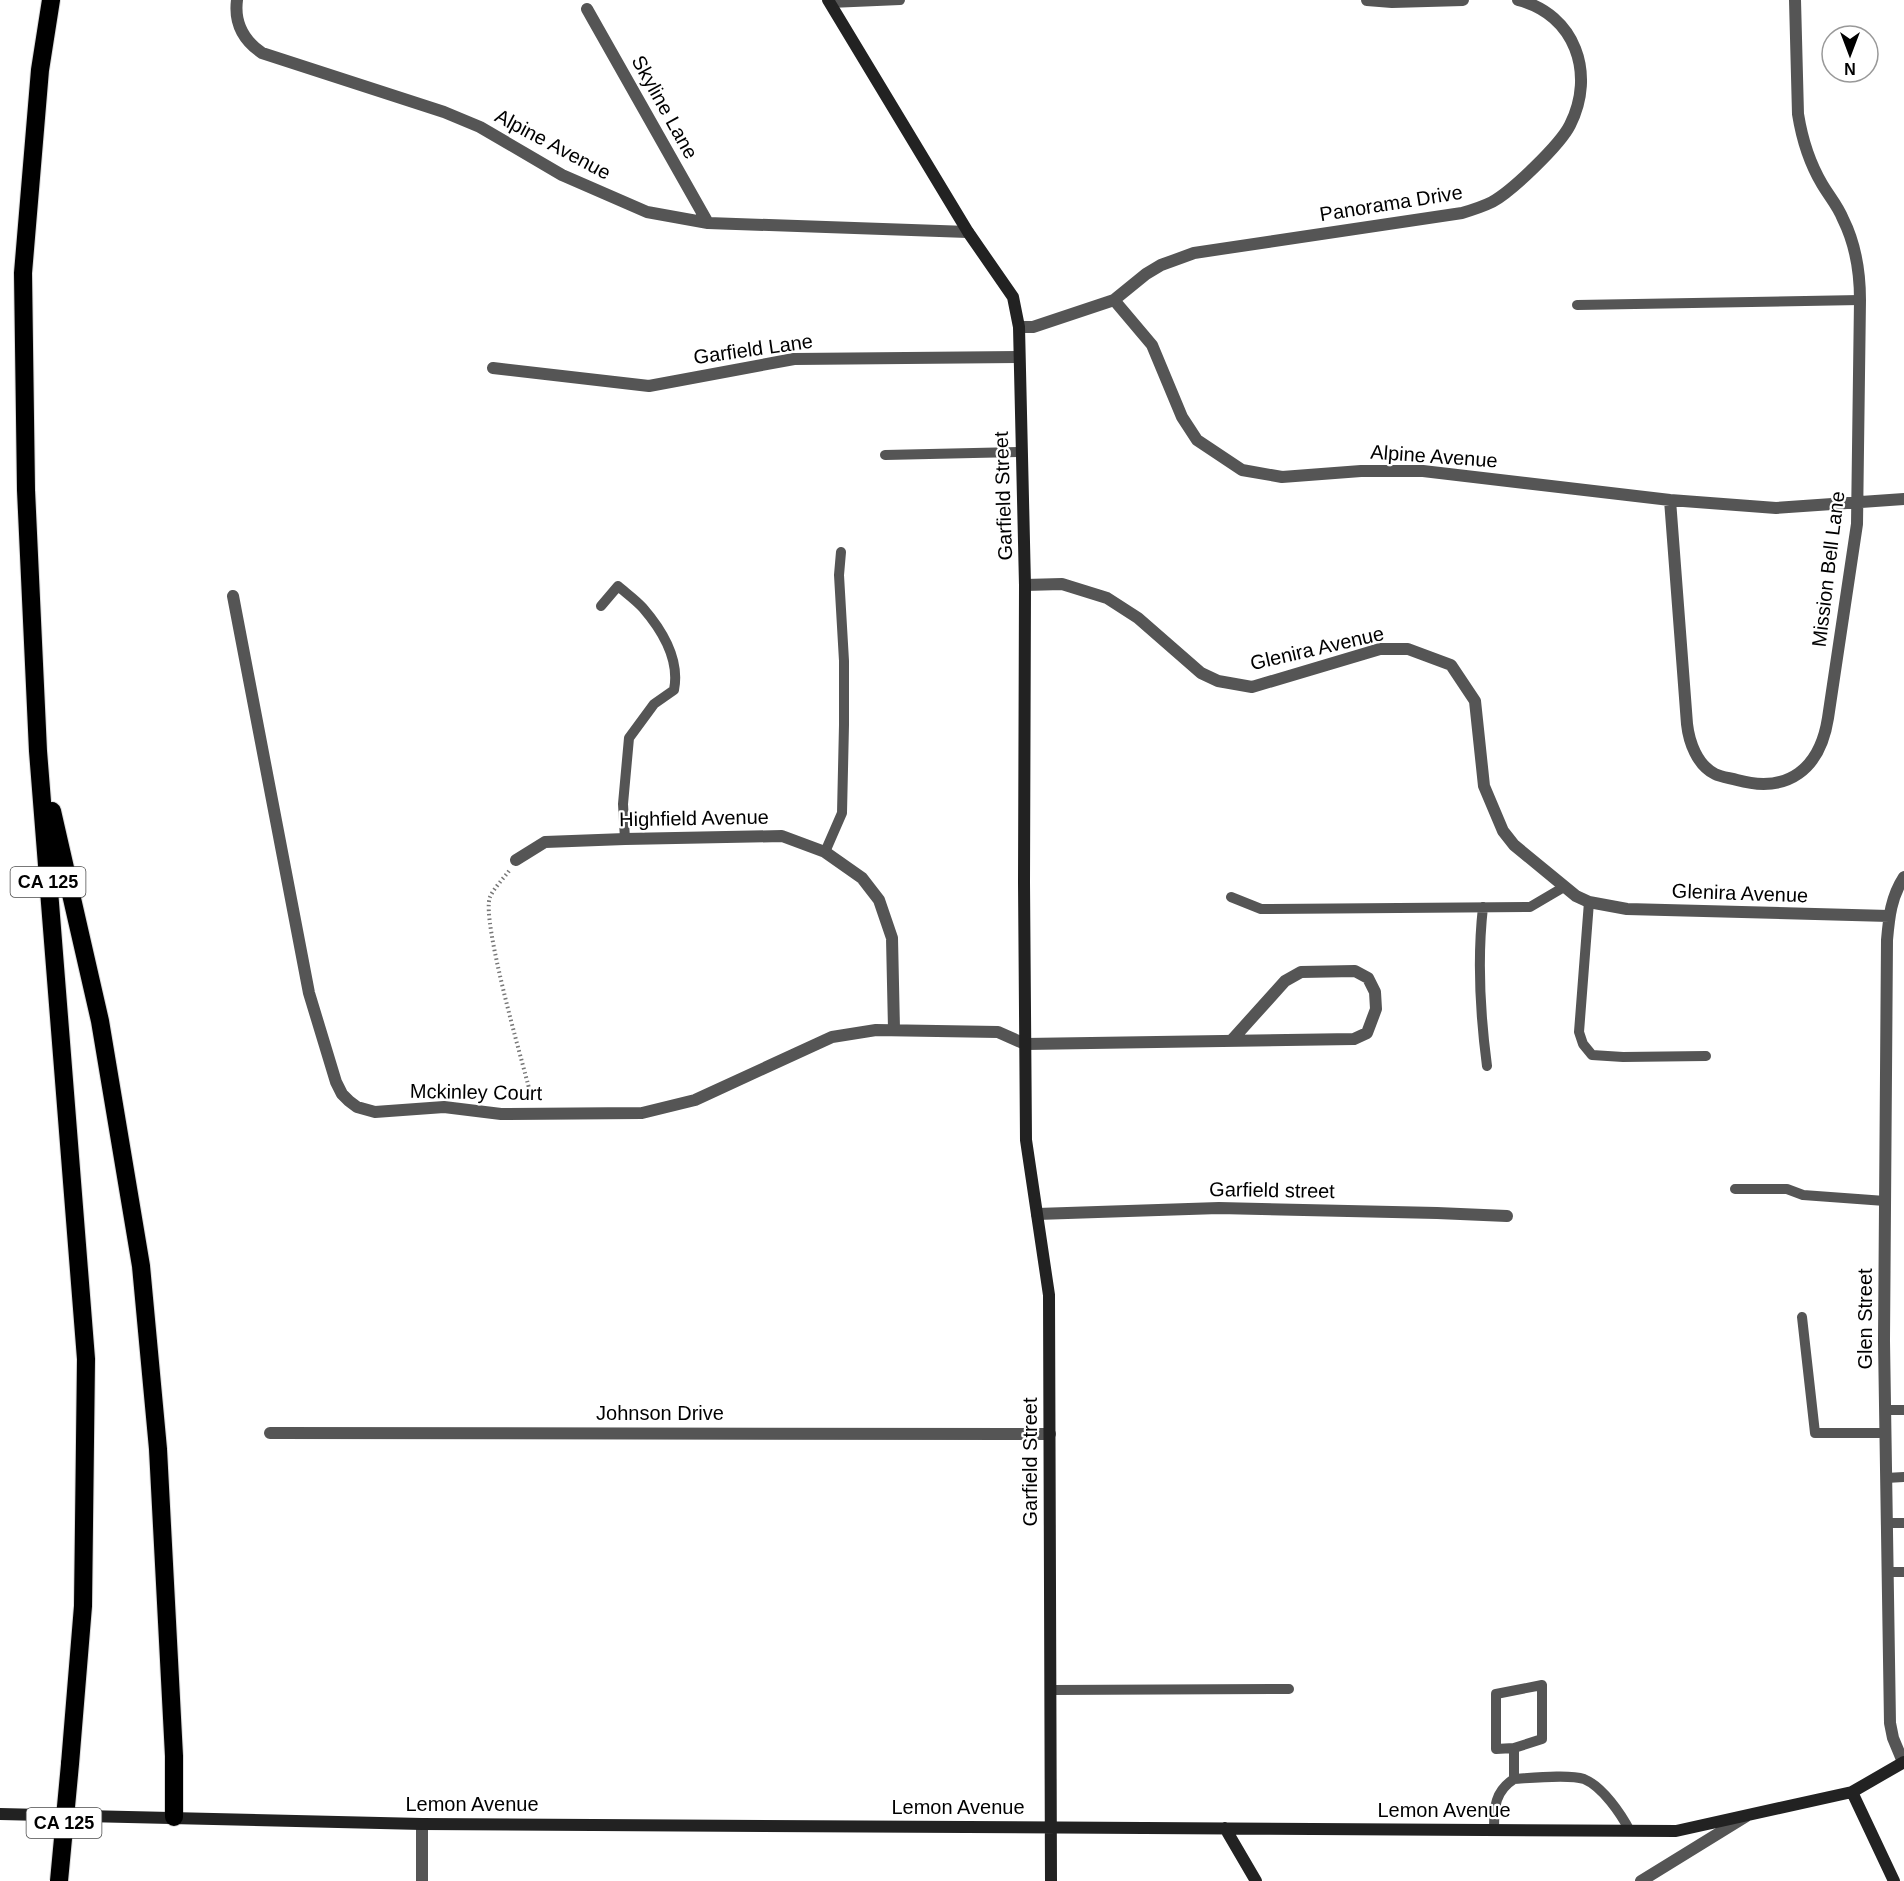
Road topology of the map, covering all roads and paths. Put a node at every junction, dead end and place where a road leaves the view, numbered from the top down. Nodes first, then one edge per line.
1 (51, 0) edge
2 (237, 0) edge
3 (900, 0) edge
4 (1367, 0) edge
5 (1463, 0) edge
6 (1518, 0) edge
7 (1795, 0) edge
8 (829, 2) edge
9 (588, 9) dead end
10 (708, 223) junction
11 (968, 232) junction
12 (1114, 300) junction
13 (1860, 300) junction
14 (1577, 305) dead end
15 (1019, 327) junction
16 (1019, 357) junction
17 (493, 368) dead end
18 (1021, 452) junction
19 (885, 455) dead end
20 (1904, 499) edge
21 (1670, 500) junction
22 (1857, 503) junction
23 (841, 552) dead end
24 (1025, 585) junction
25 (233, 596) dead end
26 (602, 606) dead end
27 (38, 751) junction
28 (625, 839) junction
29 (825, 852) junction
30 (516, 860) joint
31 (1904, 877) edge
32 (1564, 887) junction
33 (1231, 897) dead end
34 (1589, 902) junction
35 (1483, 907) junction
36 (1889, 916) junction
37 (894, 1029) junction
38 (1231, 1041) junction
39 (1025, 1044) junction
40 (1706, 1056) dead end
41 (1487, 1066) dead end
42 (531, 1092) dead end
43 (1735, 1189) dead end
44 (1885, 1201) junction
45 (1037, 1214) junction
46 (1507, 1216) dead end
47 (1802, 1317) dead end
48 (1885, 1410) junction
49 (1904, 1410) edge
50 (270, 1432) dead end
51 (1885, 1432) junction
52 (1050, 1434) junction
53 (1904, 1477) edge
54 (1886, 1478) junction
55 (1886, 1522) junction
56 (1904, 1523) edge
57 (1887, 1572) junction
58 (1904, 1572) edge
59 (1289, 1689) dead end
60 (1051, 1690) junction
61 (1514, 1749) junction
62 (1904, 1762) edge
63 (1514, 1779) junction
64 (1852, 1792) junction
65 (0, 1814) edge
66 (1746, 1816) junction
67 (174, 1817) junction
68 (422, 1824) junction
69 (1051, 1827) junction
70 (1225, 1828) junction
71 (1494, 1828) junction
72 (1630, 1831) junction
73 (59, 1881) edge
74 (422, 1881) edge
75 (1052, 1881) edge
76 (1256, 1881) edge
77 (1641, 1881) edge
78 (1894, 1881) edge

1 - 27 highway, CA 125
2 - 10 street, Alpine Avenue
3 - 8 lane
4 - 5 street
6 - 12 street, Panorama Drive
7 - 13 street, Mission Bell Lane
8 - 11 street, Garfield Street
9 - 10 street, Skyline Lane
10 - 11 street, Alpine Avenue
11 - 15 street, Garfield Street
12 - 15 street
12 - 21 street, Alpine Avenue
13 - 14 lane
13 - 22 street, Mission Bell Lane
15 - 16 street, Garfield Street
16 - 17 street, Garfield Lane
16 - 18 street, Garfield Street
18 - 19 lane
18 - 24 street, Garfield Street
20 - 22 street, Alpine Avenue
21 - 22 street, Alpine Avenue
21 - 22 street, Mission Bell Lane
23 - 29 lane
24 - 32 street, Glenira Avenue
24 - 39 street, Garfield Street
25 - 37 street, Mckinley Court
26 - 28 lane
27 - 67 highway
27 - 73 highway, CA 125, bridge
28 - 29 street, Highfield Avenue
28 - 30 street, Highfield Avenue
29 - 37 street, Highfield Avenue
30 - 42 path
31 - 36 street, Glen Street
32 - 34 street, Glenira Avenue
32 - 35 lane
33 - 35 lane
34 - 36 street, Glenira Avenue
34 - 40 lane
35 - 41 lane
36 - 44 street, Glen Street
37 - 39 street
38 - 38 street
38 - 39 street
39 - 45 street, Garfield Street
43 - 44 lane
44 - 48 street, Glen Street
45 - 46 street, Garfield street
45 - 52 street, Garfield Street
47 - 51 lane
48 - 49 lane
48 - 51 street, Glen Street
50 - 52 street, Johnson Drive
51 - 54 street, Glen Street
52 - 60 street, Garfield Street
53 - 54 lane
54 - 55 street, Glen Street
55 - 56 lane
55 - 57 street, Glen Street
57 - 58 lane
57 - 62 street, Glen Street
59 - 60 lane
60 - 69 street, Garfield Street
61 - 61 lane
61 - 63 lane
62 - 64 street, Lemon Avenue
63 - 71 lane
63 - 72 lane
64 - 66 street, Lemon Avenue
64 - 78 street
65 - 67 street, Lemon Avenue
66 - 72 street, Lemon Avenue
66 - 77 street
67 - 68 street, Lemon Avenue
68 - 69 street, Lemon Avenue
68 - 74 street
69 - 70 street, Lemon Avenue
69 - 75 street, Garfield Street
70 - 71 street, Lemon Avenue
70 - 76 street
71 - 72 street, Lemon Avenue

